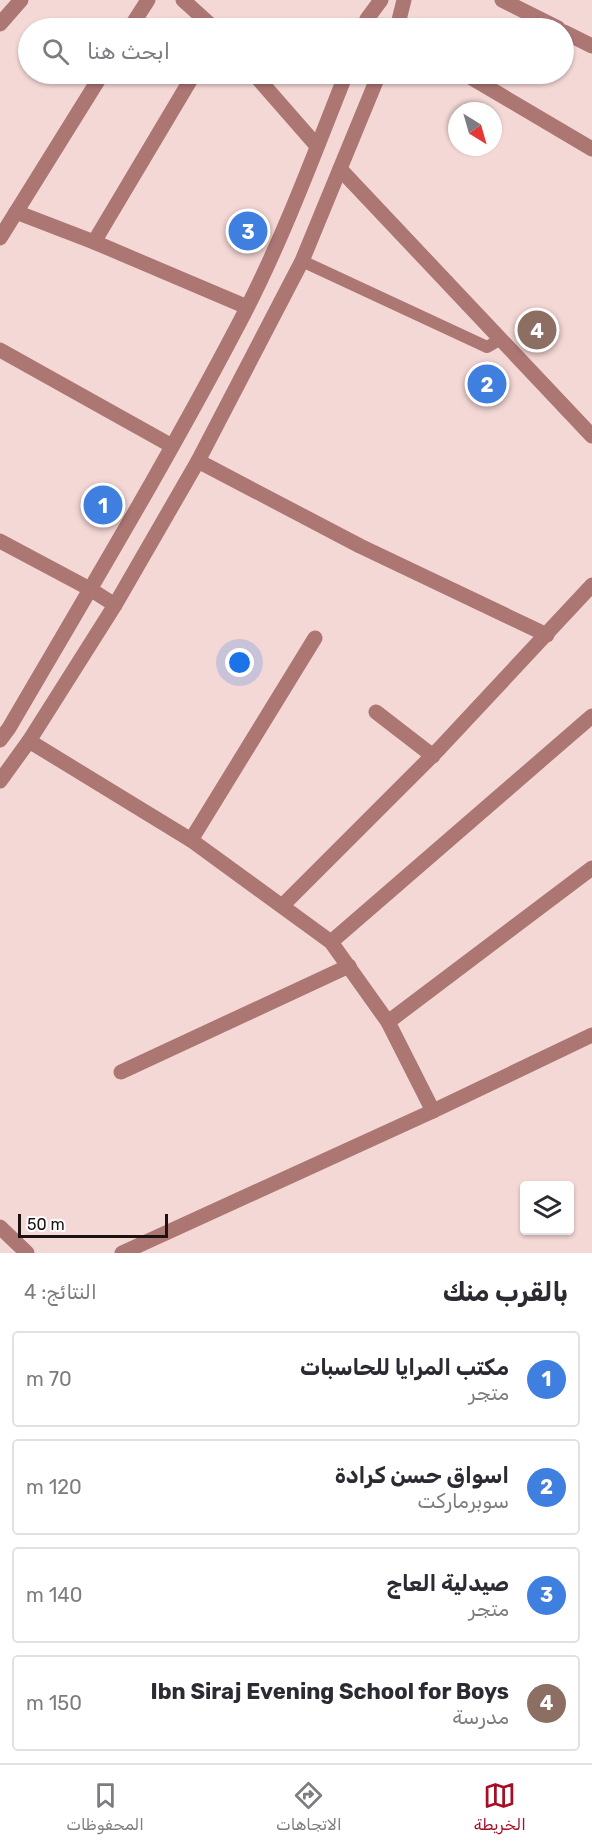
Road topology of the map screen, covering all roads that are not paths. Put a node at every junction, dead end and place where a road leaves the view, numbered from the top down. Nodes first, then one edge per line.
1 (21, 0) edge
2 (148, 0) edge
3 (183, 0) edge
4 (381, 0) edge
5 (404, 0) edge
6 (502, 0) edge
7 (2, 17) edge
8 (136, 18) edge
9 (203, 18) edge
10 (368, 18) edge
11 (400, 18) edge
12 (538, 18) edge
13 (574, 37) edge
14 (592, 46) edge
15 (96, 84) edge
16 (188, 84) edge
17 (263, 84) edge
18 (342, 84) edge
19 (375, 84) edge
20 (482, 84) edge
21 (317, 146) junction
22 (592, 150) edge
23 (340, 169) junction
24 (16, 212) junction
25 (0, 238) edge
26 (94, 242) junction
27 (302, 261) junction
28 (248, 307) junction
29 (501, 339) junction
30 (0, 350) edge
31 (589, 428) edge
32 (172, 446) junction
33 (198, 461) junction
34 (0, 541) edge
35 (592, 585) edge
36 (90, 589) junction
37 (115, 605) junction
38 (547, 635) junction
39 (315, 638) dead end
40 (376, 712) dead end
41 (592, 716) edge
42 (3, 730) edge
43 (29, 741) junction
44 (433, 756) junction
45 (0, 781) edge
46 (191, 840) junction
47 (592, 868) edge
48 (282, 906) junction
49 (331, 942) junction
50 (349, 966) junction
51 (388, 1022) junction
52 (592, 1035) edge
53 (121, 1072) dead end
54 (433, 1111) junction
55 (0, 1227) edge
56 (27, 1253) edge
57 (122, 1253) edge

1 - 7 street
2 - 8 street
3 - 9 street
4 - 10 street
5 - 11 street
6 - 12 street
13 - 14 street
15 - 24 street
16 - 26 street
17 - 21 street
18 - 21 street
19 - 23 street
20 - 22 street
21 - 28 street
23 - 27 street
23 - 29 street
24 - 25 street
24 - 26 street
26 - 28 street
27 - 29 lane
27 - 33 street
28 - 32 street
29 - 31 street
30 - 32 street
32 - 36 street
33 - 37 street
33 - 38 street
34 - 36 street
35 - 38 street
36 - 37 street
36 - 42 street
37 - 43 street
38 - 44 street
39 - 46 street
40 - 44 street
41 - 49 street
43 - 45 street
43 - 46 street
44 - 48 street
46 - 48 street
47 - 51 street
48 - 49 street
49 - 50 street
50 - 51 street
50 - 53 street
51 - 54 street
52 - 54 street
54 - 57 street
55 - 56 street

